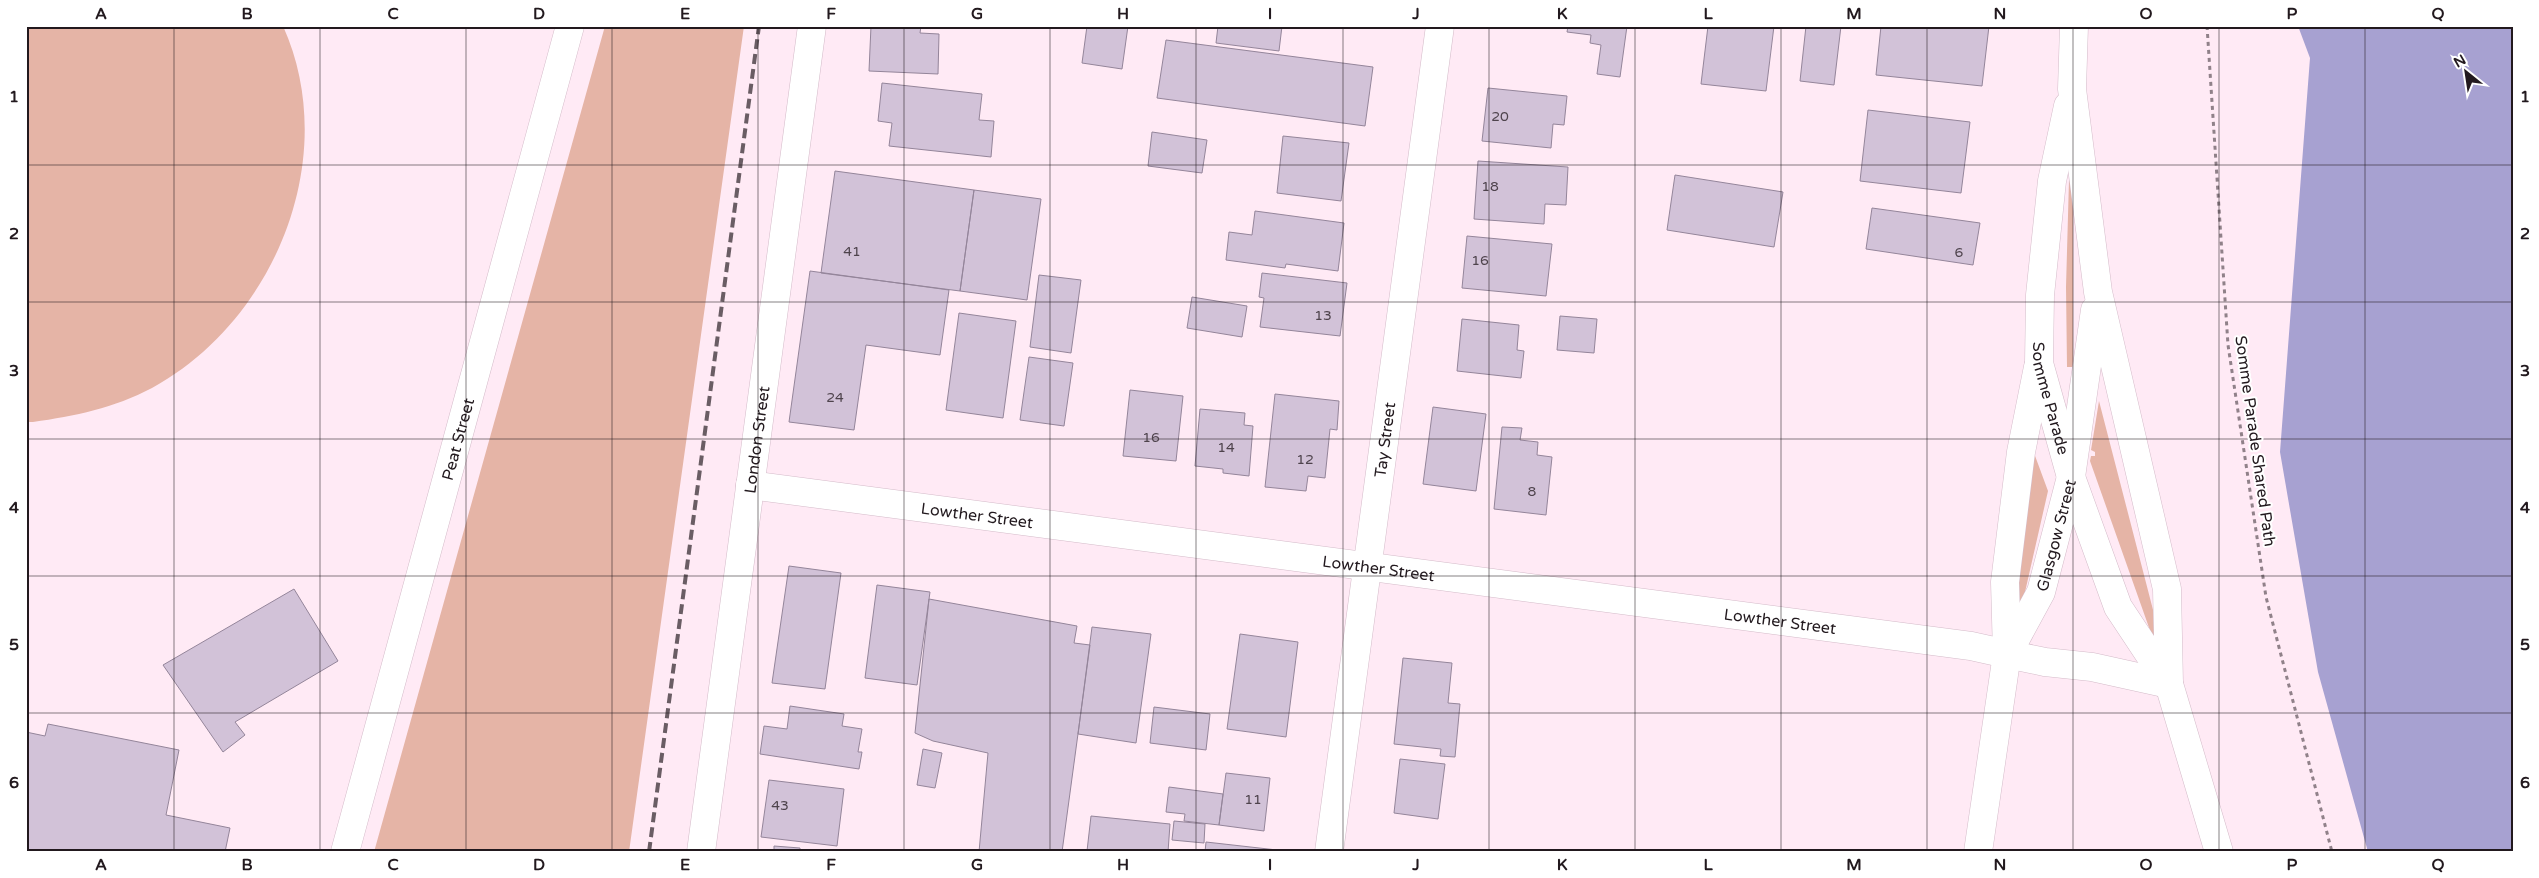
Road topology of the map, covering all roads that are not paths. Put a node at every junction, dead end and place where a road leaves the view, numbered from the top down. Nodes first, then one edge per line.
1 (570, 26) edge
2 (812, 26) edge
3 (1440, 26) edge
4 (2074, 26) edge
5 (2072, 89) junction
6 (2098, 292) junction
7 (2039, 363) junction
8 (2071, 477) junction
9 (750, 485) junction
10 (1366, 565) junction
11 (2007, 654) junction
12 (2169, 684) junction
13 (345, 852) edge
14 (701, 852) edge
15 (1329, 852) edge
16 (1978, 852) edge
17 (2219, 852) edge

1 - 13 street, Peat Street
2 - 9 street, London Street
3 - 10 street, Tay Street
4 - 5 street, Somme Parade
5 - 6 street, Somme Parade
5 - 7 street, Somme Parade
6 - 8 street, Glasgow Street
6 - 12 street, Somme Parade
7 - 8 street, Somme Parade
7 - 11 street, Glasgow Street
8 - 11 street, Glasgow Street
8 - 12 street, Somme Parade
9 - 10 street, Lowther Street
9 - 14 street, London Street
10 - 11 street, Lowther Street
10 - 15 street, Tay Street
11 - 12 street, Lowther Street
11 - 16 street, Glasgow Street
12 - 17 street, Somme Parade

